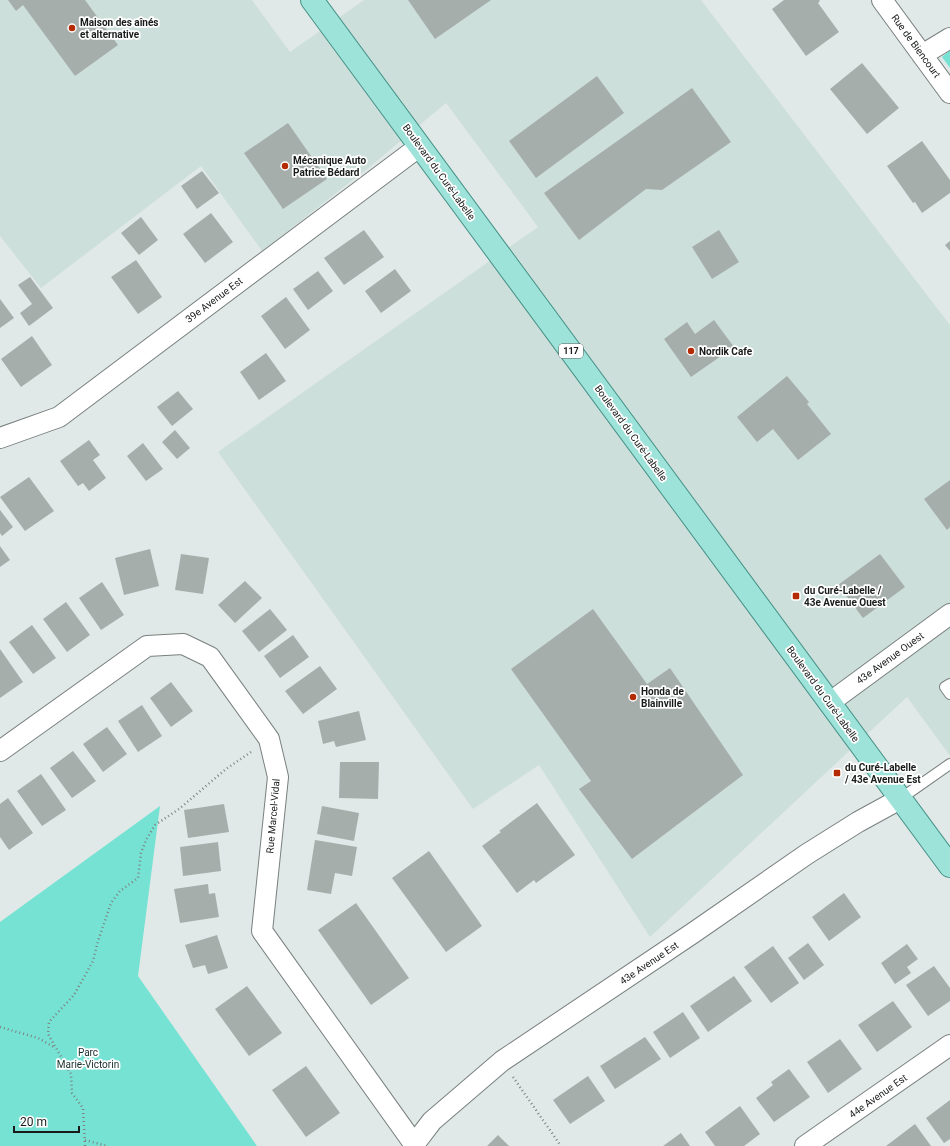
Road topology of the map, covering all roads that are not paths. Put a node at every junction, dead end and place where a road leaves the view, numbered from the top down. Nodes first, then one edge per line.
1 (312, 0) edge
2 (882, 0) edge
3 (950, 38) edge
4 (922, 55) junction
5 (950, 92) edge
6 (420, 146) junction
7 (1, 435) edge
8 (950, 614) edge
9 (950, 684) edge
10 (950, 694) edge
11 (829, 703) junction
12 (0, 751) edge
13 (950, 764) edge
14 (900, 799) junction
15 (950, 866) edge
16 (950, 1045) edge
17 (413, 1145) edge
18 (806, 1146) edge

1 - 6 main road, Boulevard du Curé-Labelle / 117
2 - 4 street, Rue de Biencourt
3 - 4 street
4 - 5 street, Rue de Biencourt
6 - 7 street, 39e Avenue Est
6 - 11 main road, Boulevard du Curé-Labelle / 117
8 - 11 street, 43e Avenue Ouest
9 - 10 lane
11 - 14 main road, Boulevard du Curé-Labelle / 117
12 - 17 street, Rue Marcel-Vidal
13 - 14 lane
14 - 15 main road, Boulevard du Curé-Labelle / 117
14 - 17 street, 43e Avenue Est
16 - 18 street, 44e Avenue Est

